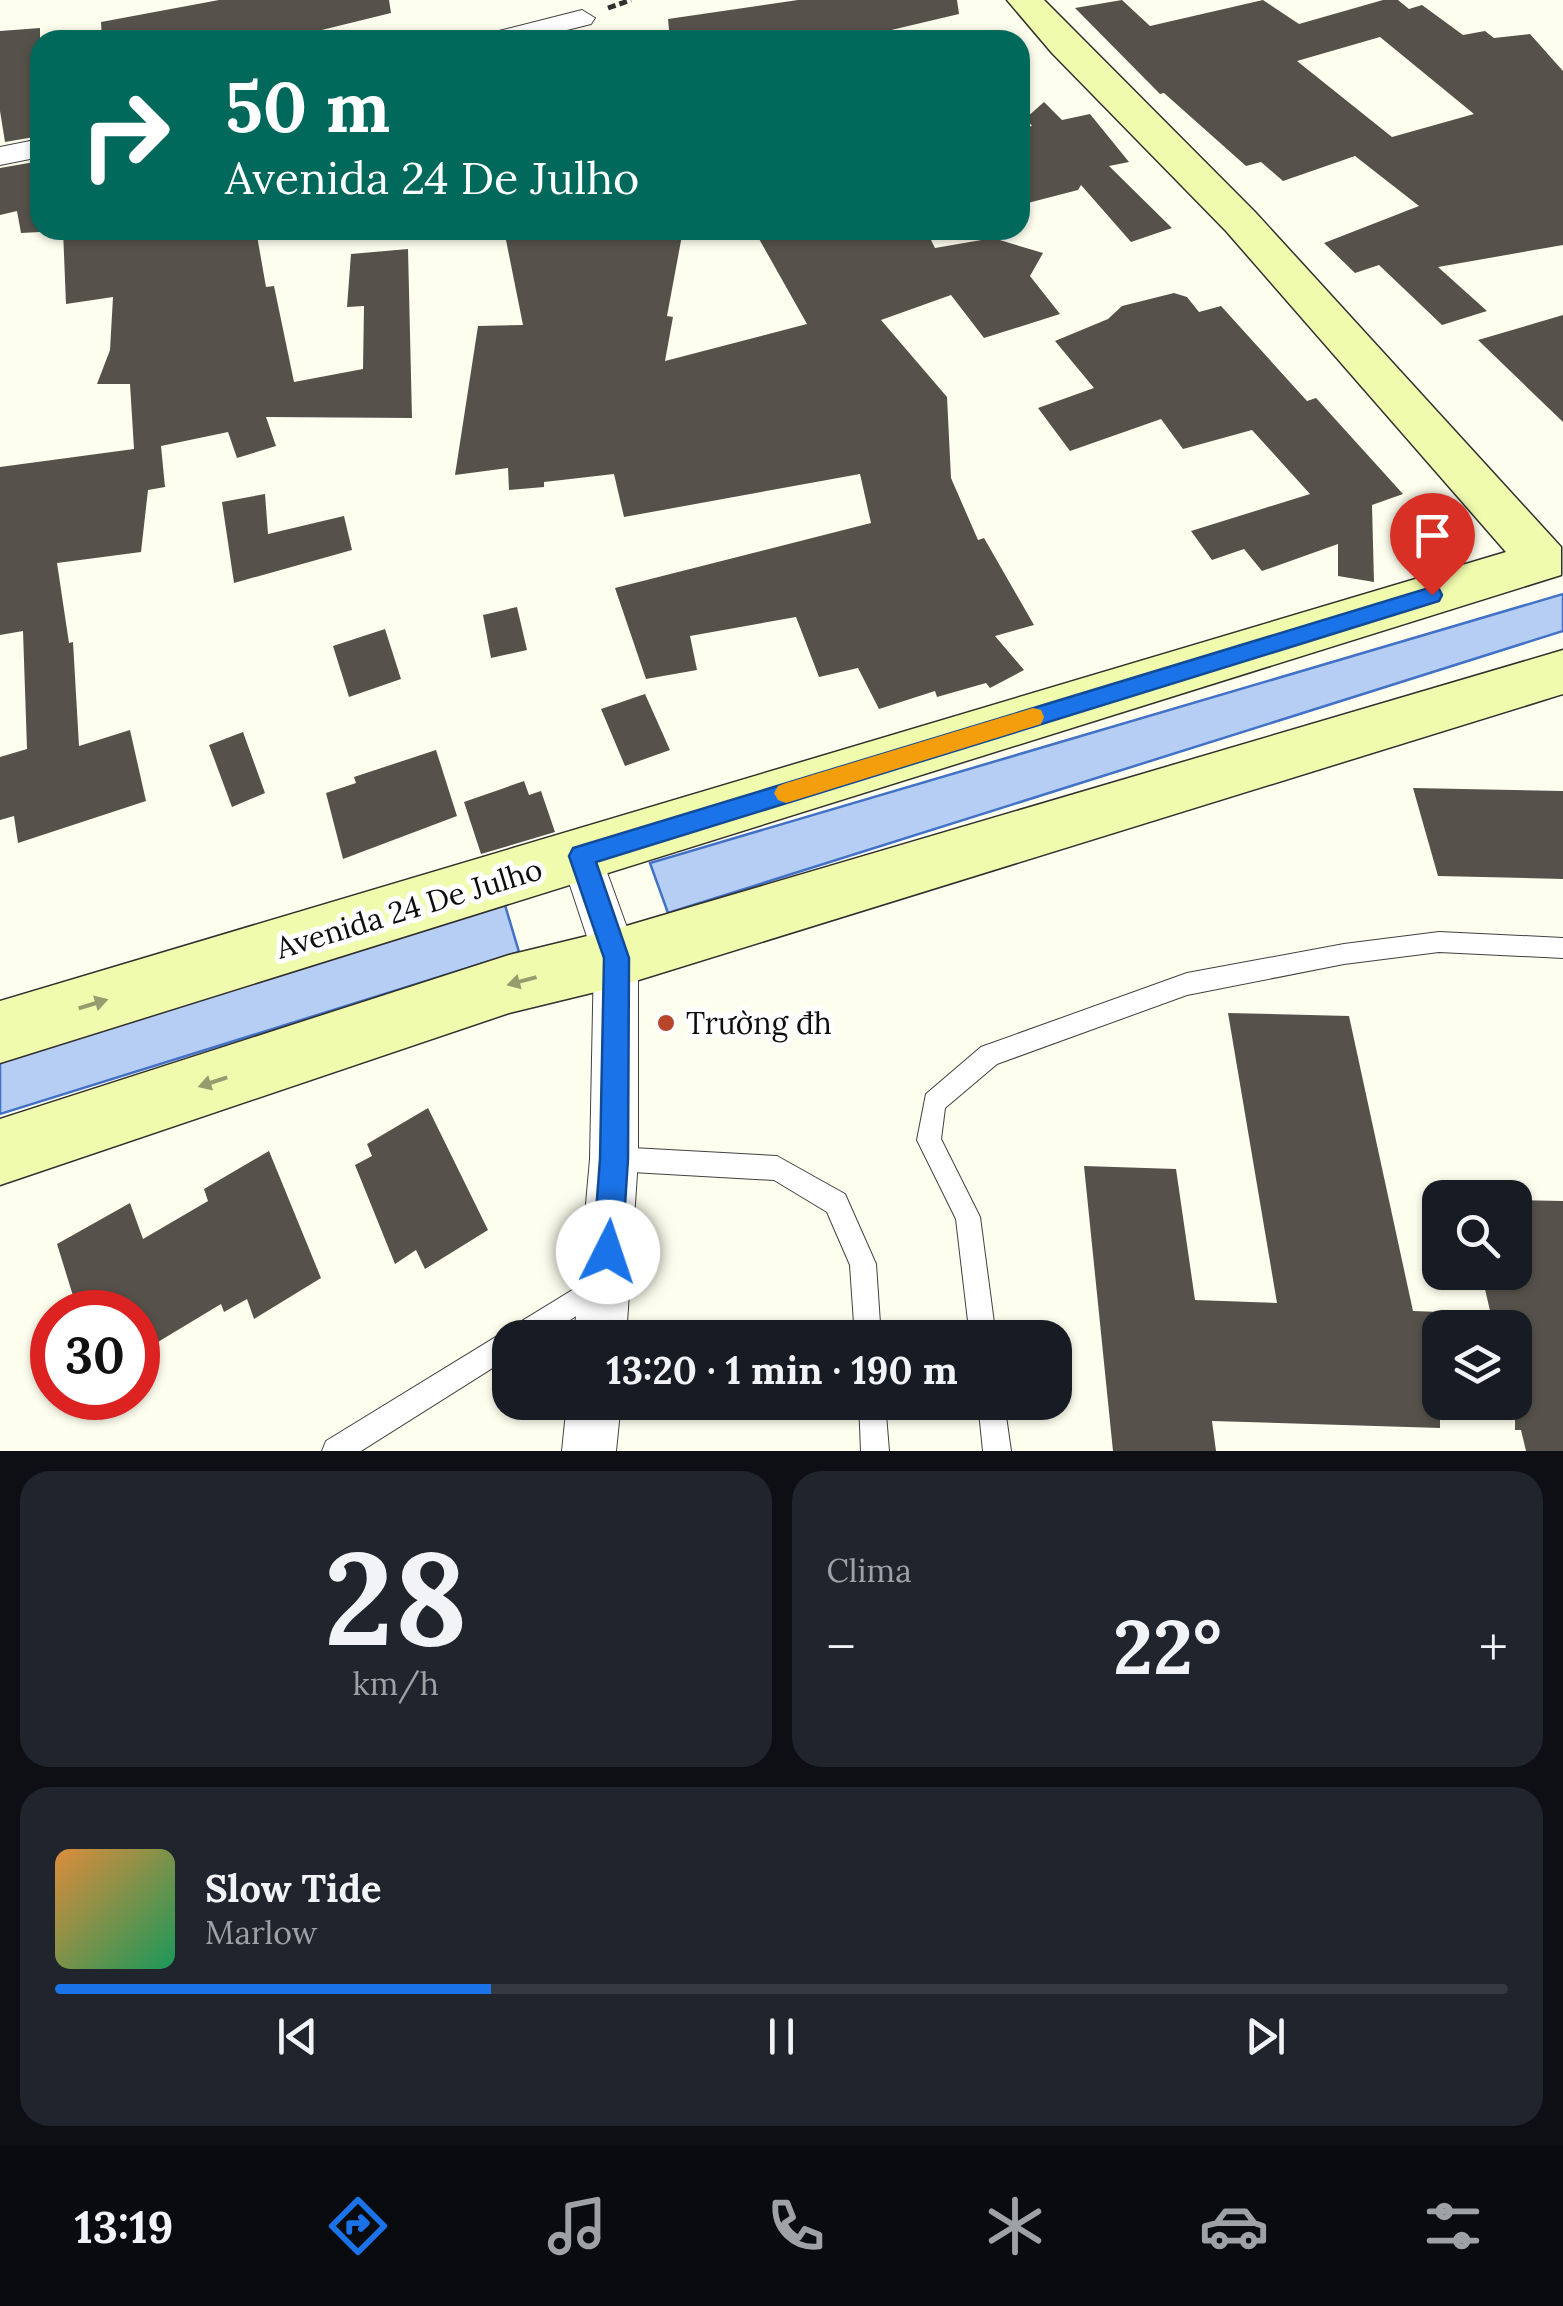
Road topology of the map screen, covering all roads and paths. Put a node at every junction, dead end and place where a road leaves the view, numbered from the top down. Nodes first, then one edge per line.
1 (1024, 0) edge
2 (582, 18) dead end
3 (535, 30) edge
4 (30, 150) edge
5 (0, 156) edge
6 (1553, 558) edge
7 (1563, 672) edge
8 (581, 856) junction
9 (1563, 948) edge
10 (616, 958) junction
11 (0, 1032) edge
12 (0, 1152) edge
13 (614, 1159) junction
14 (606, 1283) junction
15 (547, 1320) edge
16 (602, 1320) edge
17 (867, 1320) edge
18 (981, 1320) edge
19 (492, 1353) edge
20 (592, 1420) edge
21 (873, 1420) edge
22 (993, 1420) edge
23 (336, 1451) edge
24 (589, 1451) edge
25 (875, 1451) edge
26 (997, 1451) edge

1 - 6 street
2 - 3 street
4 - 5 street
6 - 8 street, Avenida 24 De Julho
7 - 10 street
8 - 10 street
11 -> 8 street, Avenida 24 De Julho
9 - 18 lane
10 -> 12 street
10 - 13 street
13 - 14 street
13 - 17 lane
14 - 15 lane
14 - 16 street
19 - 23 lane
20 - 24 street
21 - 25 lane
22 - 26 lane

